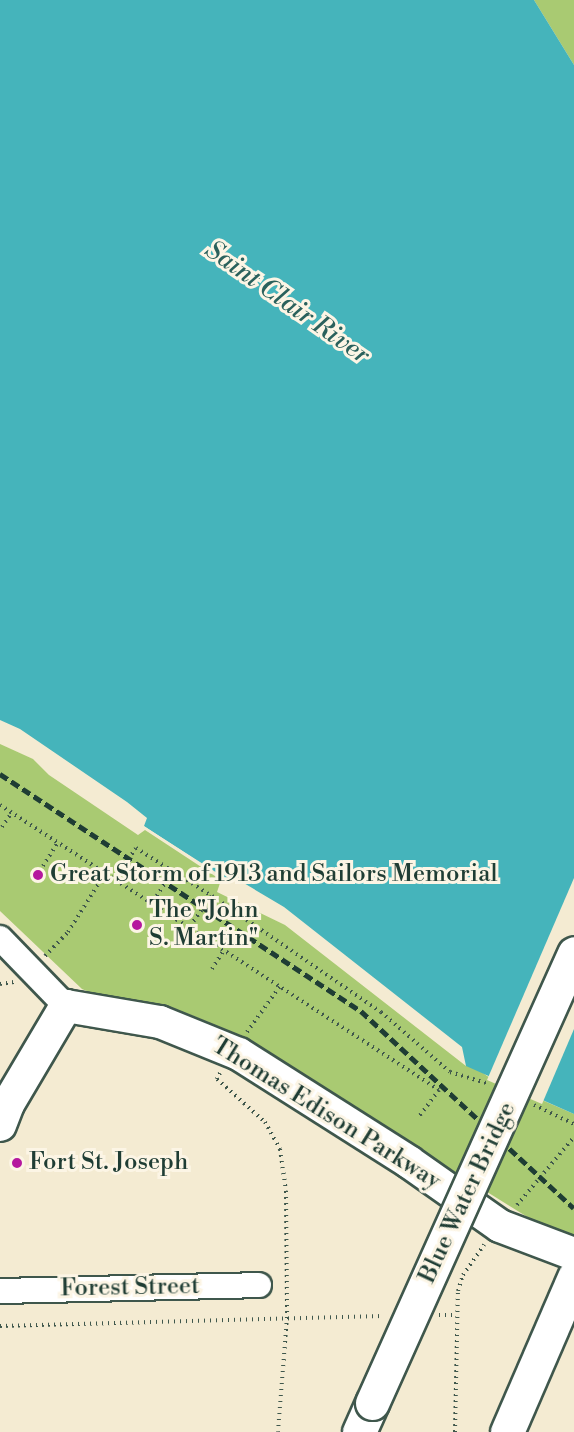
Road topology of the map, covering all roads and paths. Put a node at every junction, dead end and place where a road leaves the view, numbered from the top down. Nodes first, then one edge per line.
1 (0, 804) edge
2 (12, 812) junction
3 (2, 827) edge
4 (58, 842) junction
5 (43, 866) dead end
6 (173, 871) junction
7 (106, 872) junction
8 (115, 879) junction
9 (212, 896) junction
10 (151, 904) junction
11 (190, 926) junction
12 (0, 938) edge
13 (224, 950) junction
14 (574, 953) edge
15 (212, 969) dead end
16 (31, 970) junction
17 (0, 984) edge
18 (280, 986) junction
19 (66, 1006) junction
20 (234, 1051) junction
21 (492, 1086) dead end
22 (523, 1100) dead end
23 (419, 1117) dead end
24 (574, 1124) edge
25 (0, 1125) edge
26 (574, 1137) edge
27 (500, 1226) junction
28 (574, 1254) edge
29 (574, 1277) edge
30 (259, 1285) dead end
31 (0, 1291) edge
32 (456, 1314) junction
33 (433, 1315) dead end
34 (388, 1316) dead end
35 (287, 1319) junction
36 (0, 1326) edge
37 (278, 1432) edge
38 (359, 1432) edge
39 (455, 1432) edge
40 (507, 1432) edge

1 - 2 path
2 - 3 path
2 - 4 path
4 - 5 path
4 - 7 path
6 - 8 path
6 - 9 path
6 - 10 path
7 - 8 path
7 - 16 path
8 - 10 path
9 - 11 path
9 - 21 path
10 - 11 path
11 - 13 path
12 - 16 street
13 - 15 path
13 - 18 path
14 - 38 highway, Blue Water Bridge, bridge
16 - 17 path
16 - 19 street
18 - 20 path
18 - 23 path
19 - 20 street, Thomas Edison Parkway
19 - 25 street
20 - 27 street, Thomas Edison Parkway
20 - 35 path
22 - 24 path
26 - 27 path
27 - 28 street, Thomas Edison Parkway
27 - 32 path
29 - 40 highway
30 - 31 street, Forest Street
32 - 33 path
32 - 39 path
34 - 35 path
35 - 36 path
35 - 37 path

